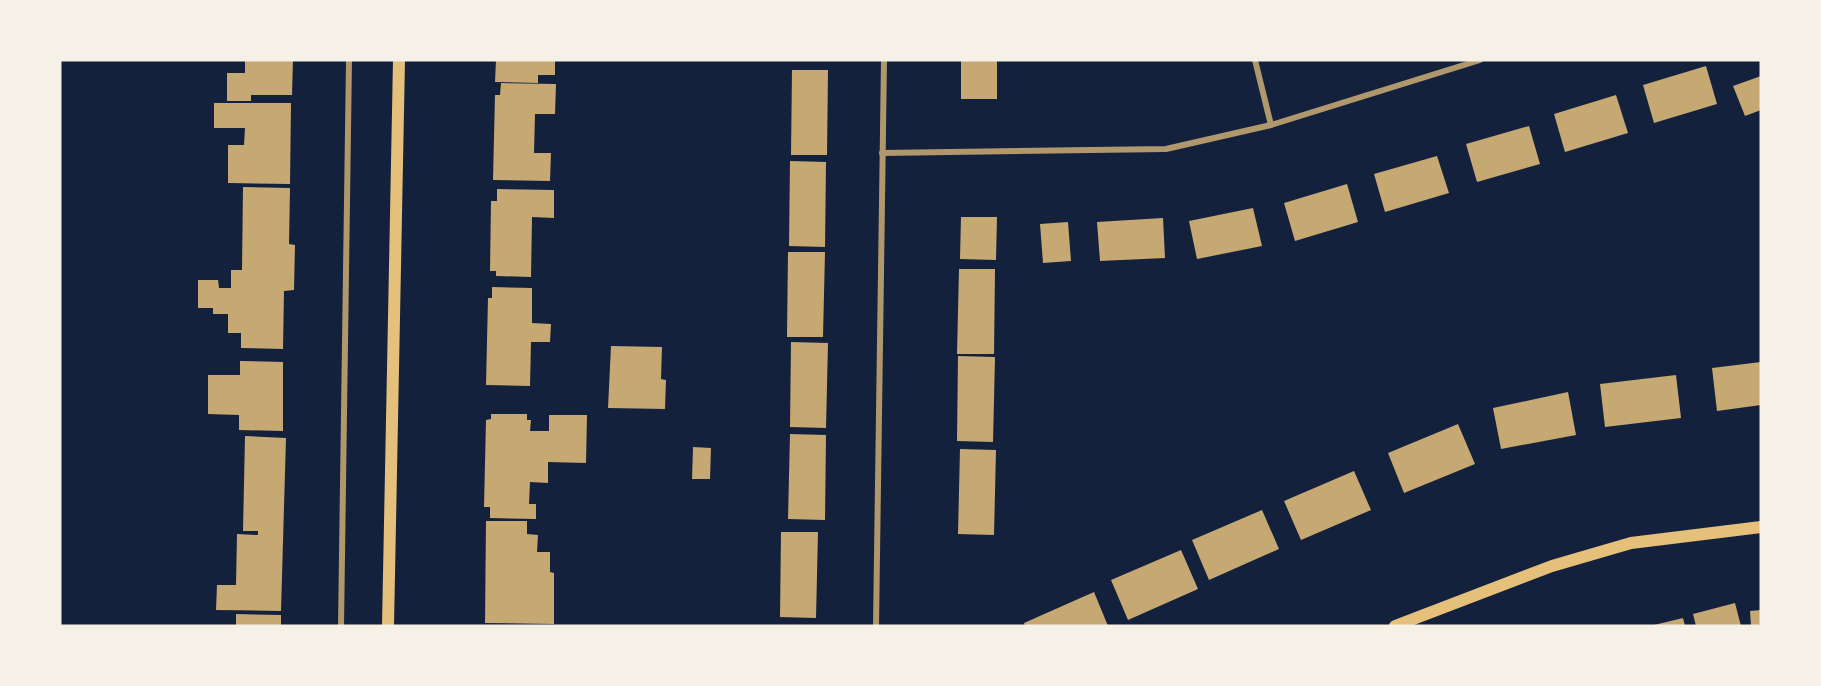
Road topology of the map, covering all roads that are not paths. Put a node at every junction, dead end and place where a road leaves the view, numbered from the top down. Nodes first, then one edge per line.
1 (350, 60) edge
2 (399, 60) edge
3 (884, 60) edge
4 (1255, 60) edge
5 (1480, 60) edge
6 (1271, 125) junction
7 (882, 153) junction
8 (1761, 527) edge
9 (341, 626) edge
10 (388, 626) edge
11 (876, 626) edge
12 (1395, 626) edge

1 - 9 street
2 - 10 main road
3 - 7 street
4 - 6 street
5 - 6 street
6 - 7 street
7 - 11 street
8 - 12 main road

